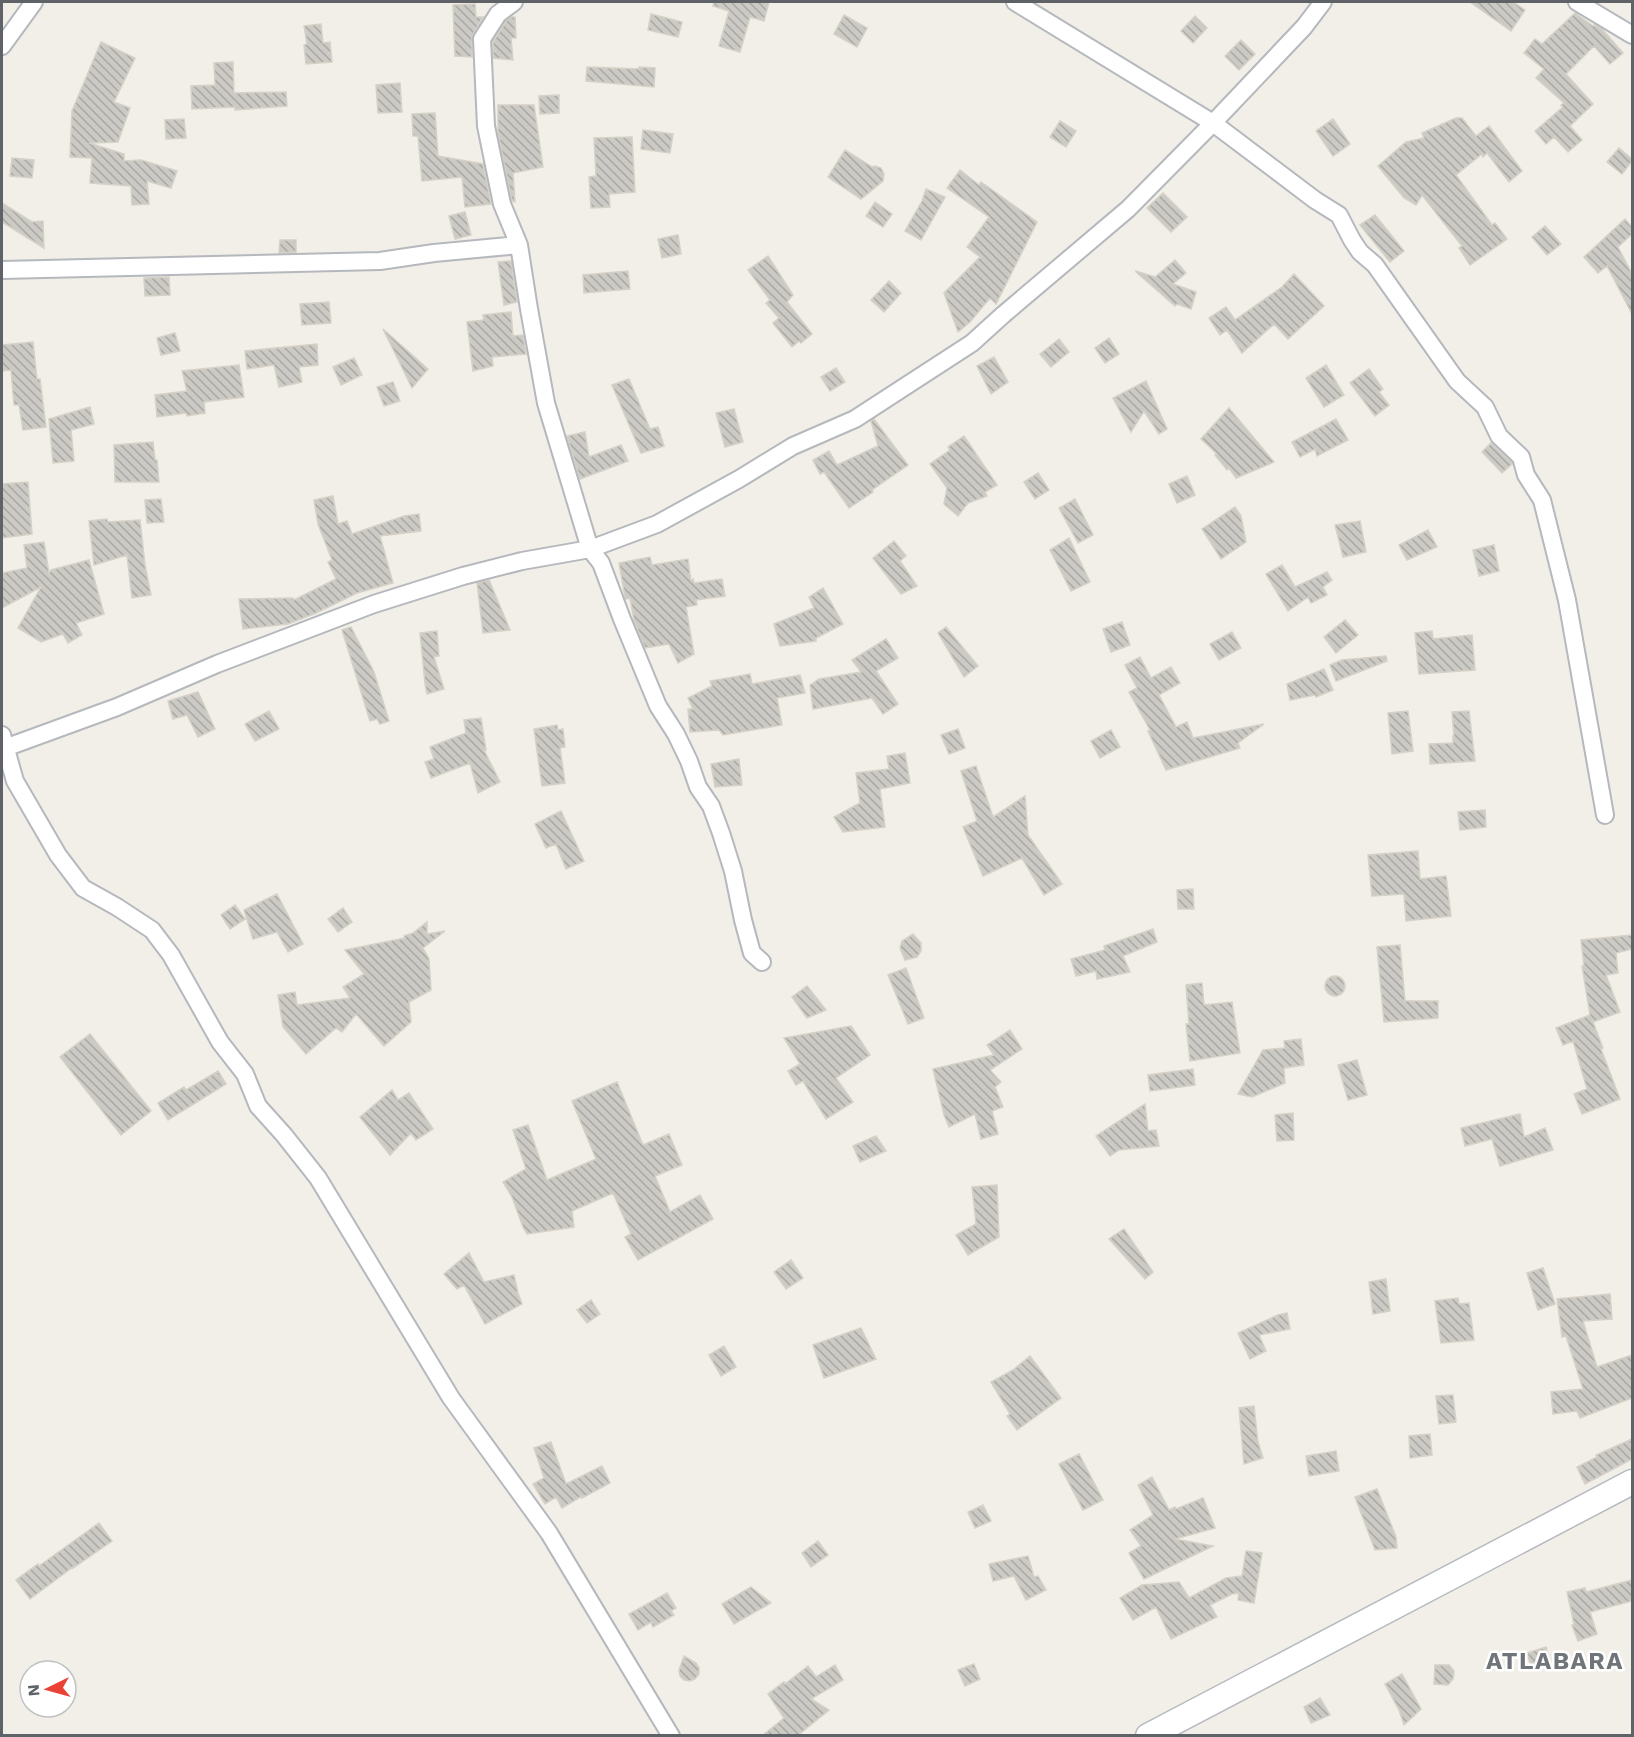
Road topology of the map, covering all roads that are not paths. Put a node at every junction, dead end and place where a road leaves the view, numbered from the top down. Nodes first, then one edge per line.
1 (34, 2) edge
2 (514, 2) edge
3 (1015, 2) edge
4 (1323, 2) edge
5 (1577, 2) edge
6 (1632, 35) edge
7 (2, 46) edge
8 (1213, 123) junction
9 (519, 244) junction
10 (2, 270) edge
11 (590, 549) junction
12 (3, 744) edge
13 (1605, 815) dead end
14 (762, 962) dead end
15 (1632, 1482) edge
16 (671, 1736) edge
17 (1148, 1736) edge

1 - 7 street
2 - 9 street
3 - 8 street
4 - 8 street
5 - 6 street
8 - 11 street
8 - 13 street
9 - 10 street
9 - 11 street
11 - 12 street
11 - 14 street
12 - 16 street
15 - 17 street

